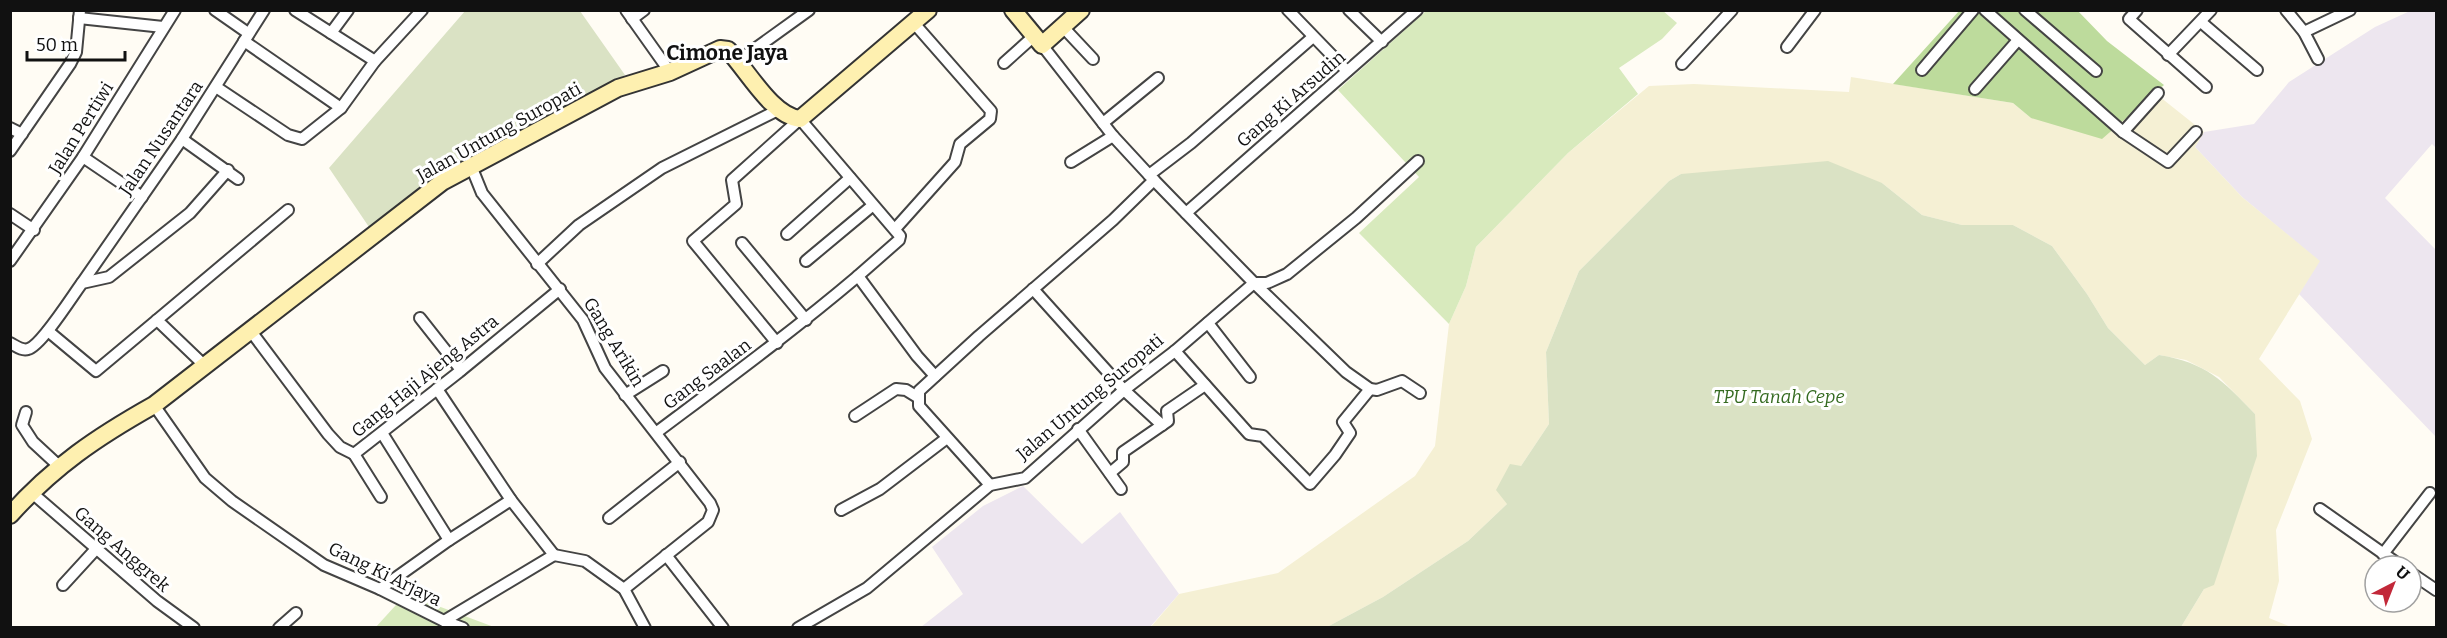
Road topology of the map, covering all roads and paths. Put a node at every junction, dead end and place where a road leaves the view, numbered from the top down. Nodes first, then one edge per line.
1 (175, 10) edge
2 (215, 10) edge
3 (264, 10) edge
4 (295, 10) edge
5 (348, 10) edge
6 (422, 10) edge
7 (644, 10) edge
8 (809, 10) edge
9 (928, 10) edge
10 (1013, 10) edge
11 (1081, 10) edge
12 (1288, 10) edge
13 (1349, 10) edge
14 (1417, 10) edge
15 (1732, 10) edge
16 (1815, 10) edge
17 (1973, 10) edge
18 (1985, 10) edge
19 (2025, 10) edge
20 (2137, 10) edge
21 (2211, 10) edge
22 (2286, 10) edge
23 (2350, 10) edge
24 (80, 14) edge
25 (629, 15) edge
26 (913, 22) junction
27 (2201, 22) junction
28 (164, 27) junction
29 (1063, 27) junction
30 (2304, 32) junction
31 (332, 33) junction
32 (246, 37) junction
33 (1313, 37) junction
34 (1038, 40) junction
35 (2018, 40) junction
36 (1382, 42) junction
37 (1787, 47) dead end
38 (2168, 55) junction
39 (1093, 59) dead end
40 (2318, 59) dead end
41 (375, 61) junction
42 (738, 61) junction
43 (1004, 63) dead end
44 (1682, 64) dead end
45 (1922, 70) dead end
46 (2257, 70) dead end
47 (1347, 71) junction
48 (2096, 71) dead end
49 (670, 72) junction
50 (1158, 78) dead end
51 (216, 87) junction
52 (2206, 87) dead end
53 (1975, 89) dead end
54 (2158, 93) dead end
55 (341, 108) junction
56 (778, 110) junction
57 (800, 119) junction
58 (1103, 123) junction
59 (10, 128) edge
60 (2123, 132) junction
61 (2196, 132) dead end
62 (22, 134) junction
63 (1113, 136) junction
64 (182, 139) junction
65 (10, 151) edge
66 (83, 157) junction
67 (1418, 161) dead end
68 (1071, 162) dead end
69 (471, 166) junction
70 (228, 170) junction
71 (1152, 177) junction
72 (850, 178) junction
73 (238, 179) dead end
74 (142, 197) junction
75 (872, 206) junction
76 (288, 210) dead end
77 (1186, 213) junction
78 (10, 214) edge
79 (895, 229) junction
80 (34, 230) junction
81 (787, 234) dead end
82 (742, 243) dead end
83 (10, 261) edge
84 (806, 261) dead end
85 (537, 264) junction
86 (858, 276) junction
87 (82, 283) junction
88 (1254, 283) junction
89 (560, 289) junction
90 (1033, 289) junction
91 (420, 318) dead end
92 (157, 320) junction
93 (806, 320) junction
94 (1208, 323) junction
95 (250, 330) junction
96 (48, 331) junction
97 (777, 343) junction
98 (10, 344) edge
99 (1175, 351) junction
100 (204, 365) junction
101 (461, 370) junction
102 (663, 371) dead end
103 (935, 376) junction
104 (1250, 377) dead end
105 (1205, 385) junction
106 (437, 389) junction
107 (1370, 389) junction
108 (1124, 390) junction
109 (1420, 393) dead end
110 (625, 395) junction
111 (919, 398) junction
112 (154, 405) junction
113 (26, 412) dead end
114 (855, 416) dead end
115 (1162, 425) junction
116 (1078, 429) junction
117 (657, 432) junction
118 (382, 433) junction
119 (947, 438) junction
120 (354, 454) junction
121 (680, 462) junction
122 (60, 467) junction
123 (1110, 472) junction
124 (990, 485) junction
125 (1121, 489) dead end
126 (2430, 492) dead end
127 (381, 497) dead end
128 (511, 500) junction
129 (19, 502) edge
130 (2320, 509) dead end
131 (841, 510) dead end
132 (609, 518) dead end
133 (449, 540) junction
134 (96, 549) junction
135 (2384, 554) joint
136 (554, 555) junction
137 (666, 555) junction
138 (2423, 581) edge
139 (63, 585) dead end
140 (380, 589) junction
141 (624, 589) junction
142 (2436, 590) edge
143 (296, 613) dead end
144 (444, 621) junction
145 (194, 627) edge
146 (279, 627) edge
147 (463, 627) edge
148 (645, 627) edge
149 (723, 627) edge
150 (798, 627) edge

1 - 28 street, Jalan Pertiwi
2 - 32 street
3 - 32 street, Jalan Nusantara
4 - 31 street
5 - 31 street
6 - 41 street
7 - 25 street
8 - 42 street
9 - 26 street
10 - 34 street
11 - 29 street
12 - 33 street
13 - 36 street
14 - 36 street, Gang Ki Arsudin
15 - 44 street
16 - 37 street
17 - 45 street
18 - 35 street
19 - 48 street
20 - 38 street
21 - 27 street
22 - 30 street
23 - 30 street
24 - 28 street
24 - 62 street
25 - 49 street
26 - 57 street
26 - 79 street
27 - 38 street
27 - 46 street
28 - 66 street, Jalan Pertiwi
29 - 34 street
29 - 39 street
30 - 40 street
31 - 41 street
32 - 51 street, Jalan Nusantara
32 - 55 street
33 - 47 street
33 - 71 street
34 - 43 street
34 - 58 street
35 - 53 street
35 - 60 street
36 - 47 street, Gang Ki Arsudin
38 - 52 street
41 - 55 street
42 - 49 street, Jalan Untung Suropati
42 - 56 street
47 - 77 street, Gang Ki Arsudin
49 - 69 street, Jalan Untung Suropati
50 - 58 street
51 - 55 street
51 - 64 street, Jalan Nusantara
54 - 60 street
56 - 57 street
56 - 85 street
57 - 72 street
57 - 97 street
58 - 63 street
59 - 62 street
60 - 61 street
62 - 65 street
63 - 68 street
63 - 71 street
64 - 70 street
64 - 74 street, Jalan Nusantara
66 - 74 street
66 - 80 street, Jalan Pertiwi
67 - 88 street
69 - 85 street, Gang Arikin
69 - 95 street, Jalan Untung Suropati
70 - 73 street
70 - 87 street
71 - 77 street
71 - 90 street
72 - 75 street
72 - 81 street
74 - 87 street, Jalan Nusantara
75 - 79 street
75 - 84 street
76 - 92 street
77 - 88 street
78 - 80 street
79 - 86 street, Gang Saalan
80 - 83 street, Jalan Pertiwi
82 - 93 street
85 - 89 street, Gang Arikin
86 - 93 street, Gang Saalan
86 - 103 street
87 - 96 street
88 - 94 street, Jalan Untung Suropati
88 - 107 street
89 - 101 street, Gang Haji Ajeng Astra
89 - 110 street, Gang Arikin
90 - 103 street
90 - 108 street
91 - 101 street
92 - 96 street
92 - 100 street
93 - 97 street, Gang Saalan
94 - 99 street, Jalan Untung Suropati
94 - 104 street
95 - 100 street, Jalan Untung Suropati
95 - 120 street, Gang Haji Ajeng Astra
96 - 98 street
97 - 117 street, Gang Saalan
99 - 105 street
99 - 108 street, Jalan Untung Suropati
100 - 112 street, Jalan Untung Suropati
101 - 106 street, Gang Haji Ajeng Astra
102 - 110 street
103 - 111 street
105 - 107 street
105 - 115 street
106 - 118 street, Gang Haji Ajeng Astra
106 - 128 street
107 - 109 street
108 - 115 street
108 - 116 street, Jalan Untung Suropati
110 - 117 street, Gang Arikin
111 - 114 street
111 - 119 street
112 - 122 street, Jalan Untung Suropati
112 - 140 street, Gang Ki Arjaya
113 - 122 street
115 - 123 street
116 - 123 street
116 - 124 street, Jalan Untung Suropati
117 - 121 street, Gang Arikin
118 - 120 street, Gang Haji Ajeng Astra
118 - 133 street
119 - 124 street
119 - 131 street
120 - 127 street
121 - 132 street
121 - 137 street, Gang Arikin
122 - 129 street, Jalan Untung Suropati
123 - 125 street
124 - 150 street, Jalan Untung Suropati
126 - 135 street
128 - 133 street
128 - 136 street
129 - 134 street, Gang Anggrek
130 - 135 street
133 - 140 street
134 - 139 street
134 - 145 street, Gang Anggrek
136 - 141 street
136 - 144 street, Gang Ki Arjaya
137 - 141 street, Gang Arikin
137 - 149 street
138 - 142 street
140 - 144 street, Gang Ki Arjaya
141 - 148 street
143 - 146 street
144 - 147 street

